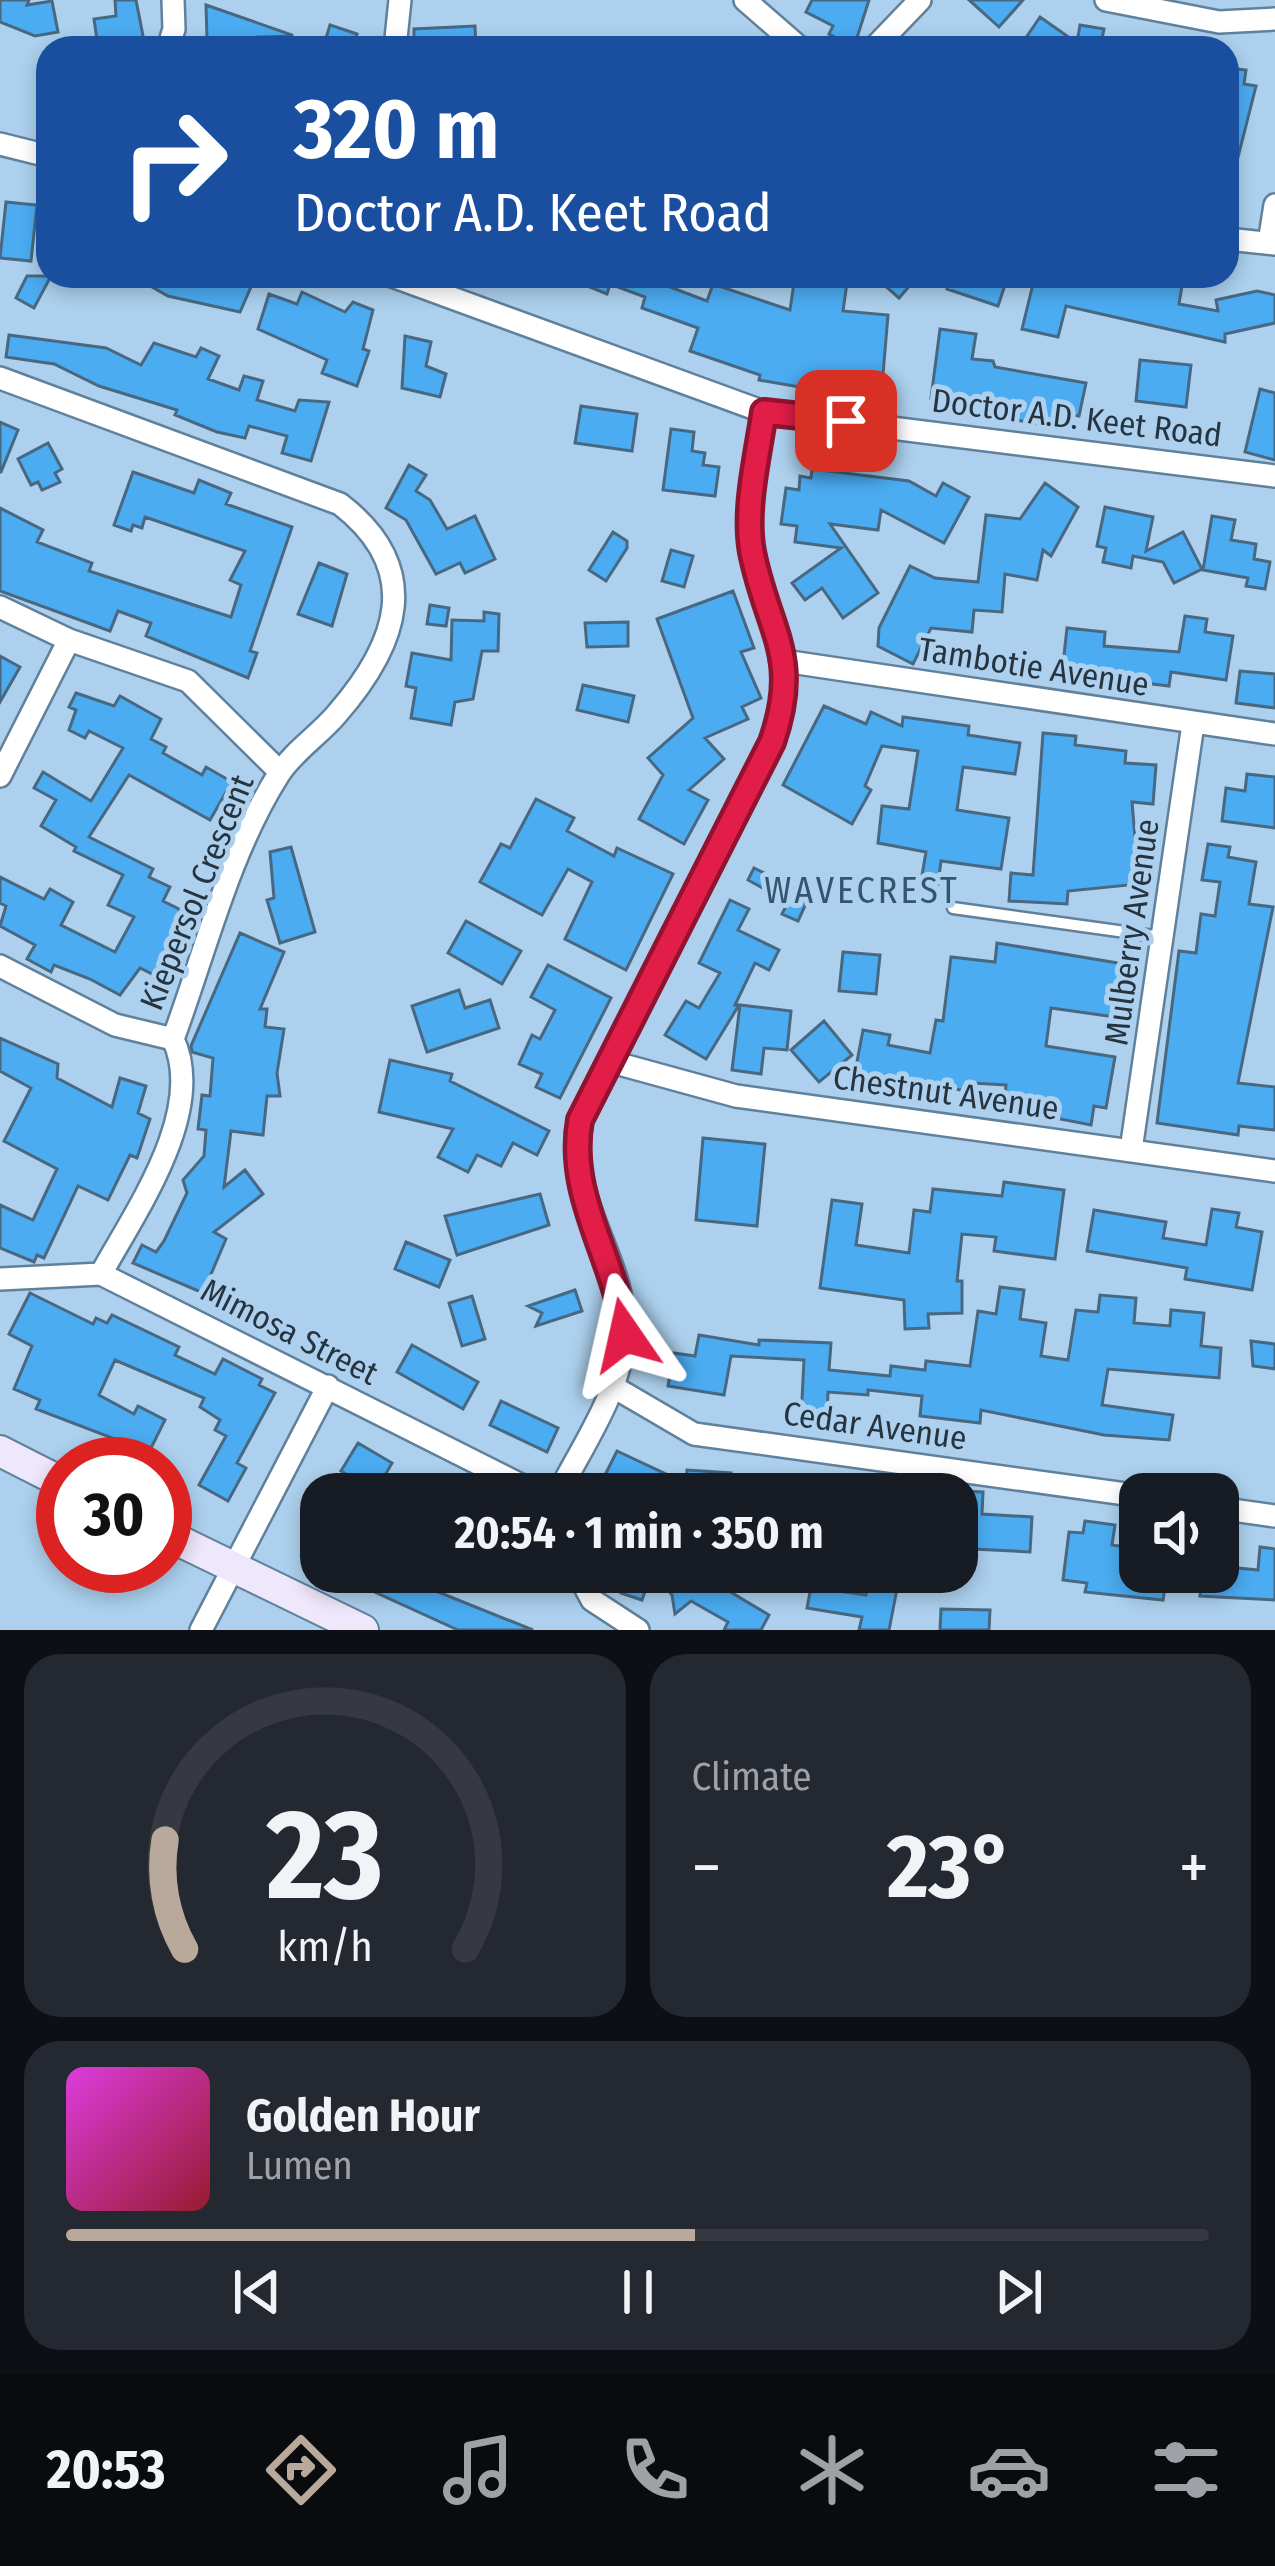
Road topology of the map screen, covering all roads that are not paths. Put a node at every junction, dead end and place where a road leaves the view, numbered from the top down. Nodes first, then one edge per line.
1 (173, 0) edge
2 (400, 0) edge
3 (745, 0) edge
4 (920, 0) edge
5 (1106, 0) edge
6 (1275, 19) edge
7 (171, 36) edge
8 (396, 36) edge
9 (786, 36) edge
10 (886, 36) edge
11 (0, 144) edge
12 (36, 153) edge
13 (1275, 205) edge
14 (1239, 239) edge
15 (1272, 243) edge
16 (425, 288) edge
17 (0, 378) edge
18 (764, 412) junction
19 (1275, 476) edge
20 (0, 607) edge
21 (69, 640) junction
22 (784, 662) junction
23 (1193, 724) junction
24 (1275, 734) edge
25 (280, 772) junction
26 (0, 776) edge
27 (952, 908) dead end
28 (1165, 938) junction
29 (0, 966) edge
30 (173, 1039) junction
31 (612, 1062) junction
32 (1131, 1150) junction
33 (1275, 1171) edge
34 (100, 1274) junction
35 (0, 1279) edge
36 (328, 1386) junction
37 (612, 1386) junction
38 (0, 1451) edge
39 (36, 1469) edge
40 (498, 1473) edge
41 (568, 1473) edge
42 (1119, 1493) edge
43 (1239, 1511) edge
44 (1275, 1516) edge
45 (192, 1548) edge
46 (233, 1568) junction
47 (588, 1593) edge
48 (201, 1630) edge
49 (363, 1630) edge
50 (638, 1630) edge

1 - 7 street
2 - 8 street
3 - 9 street
4 - 10 street
5 - 6 street
11 - 12 street
13 - 15 street
14 - 15 street
16 - 18 street, Doctor A.D. Keet Road
17 - 25 street, Kiepersol Crescent
18 - 19 street, Doctor A.D. Keet Road
18 - 22 street
20 - 21 street
21 - 25 street
21 - 26 street
22 - 23 street, Tambotie Avenue
22 - 31 street
23 - 24 street, Tambotie Avenue
23 - 28 street, Mulberry Avenue
25 - 30 street, Kiepersol Crescent
27 - 28 lane
28 - 32 street, Mulberry Avenue
29 - 30 street
30 - 34 street, Kiepersol Crescent
31 - 32 street, Chestnut Avenue
31 - 37 street
32 - 33 street, Chestnut Avenue
34 - 35 street, Mimosa Street
34 - 36 street, Mimosa Street
36 - 40 street, Mimosa Street
36 - 46 street
37 - 41 street
37 - 42 street, Cedar Avenue
38 - 39 street
43 - 44 street
45 - 46 street
46 - 48 street
46 - 49 street
47 - 50 street

